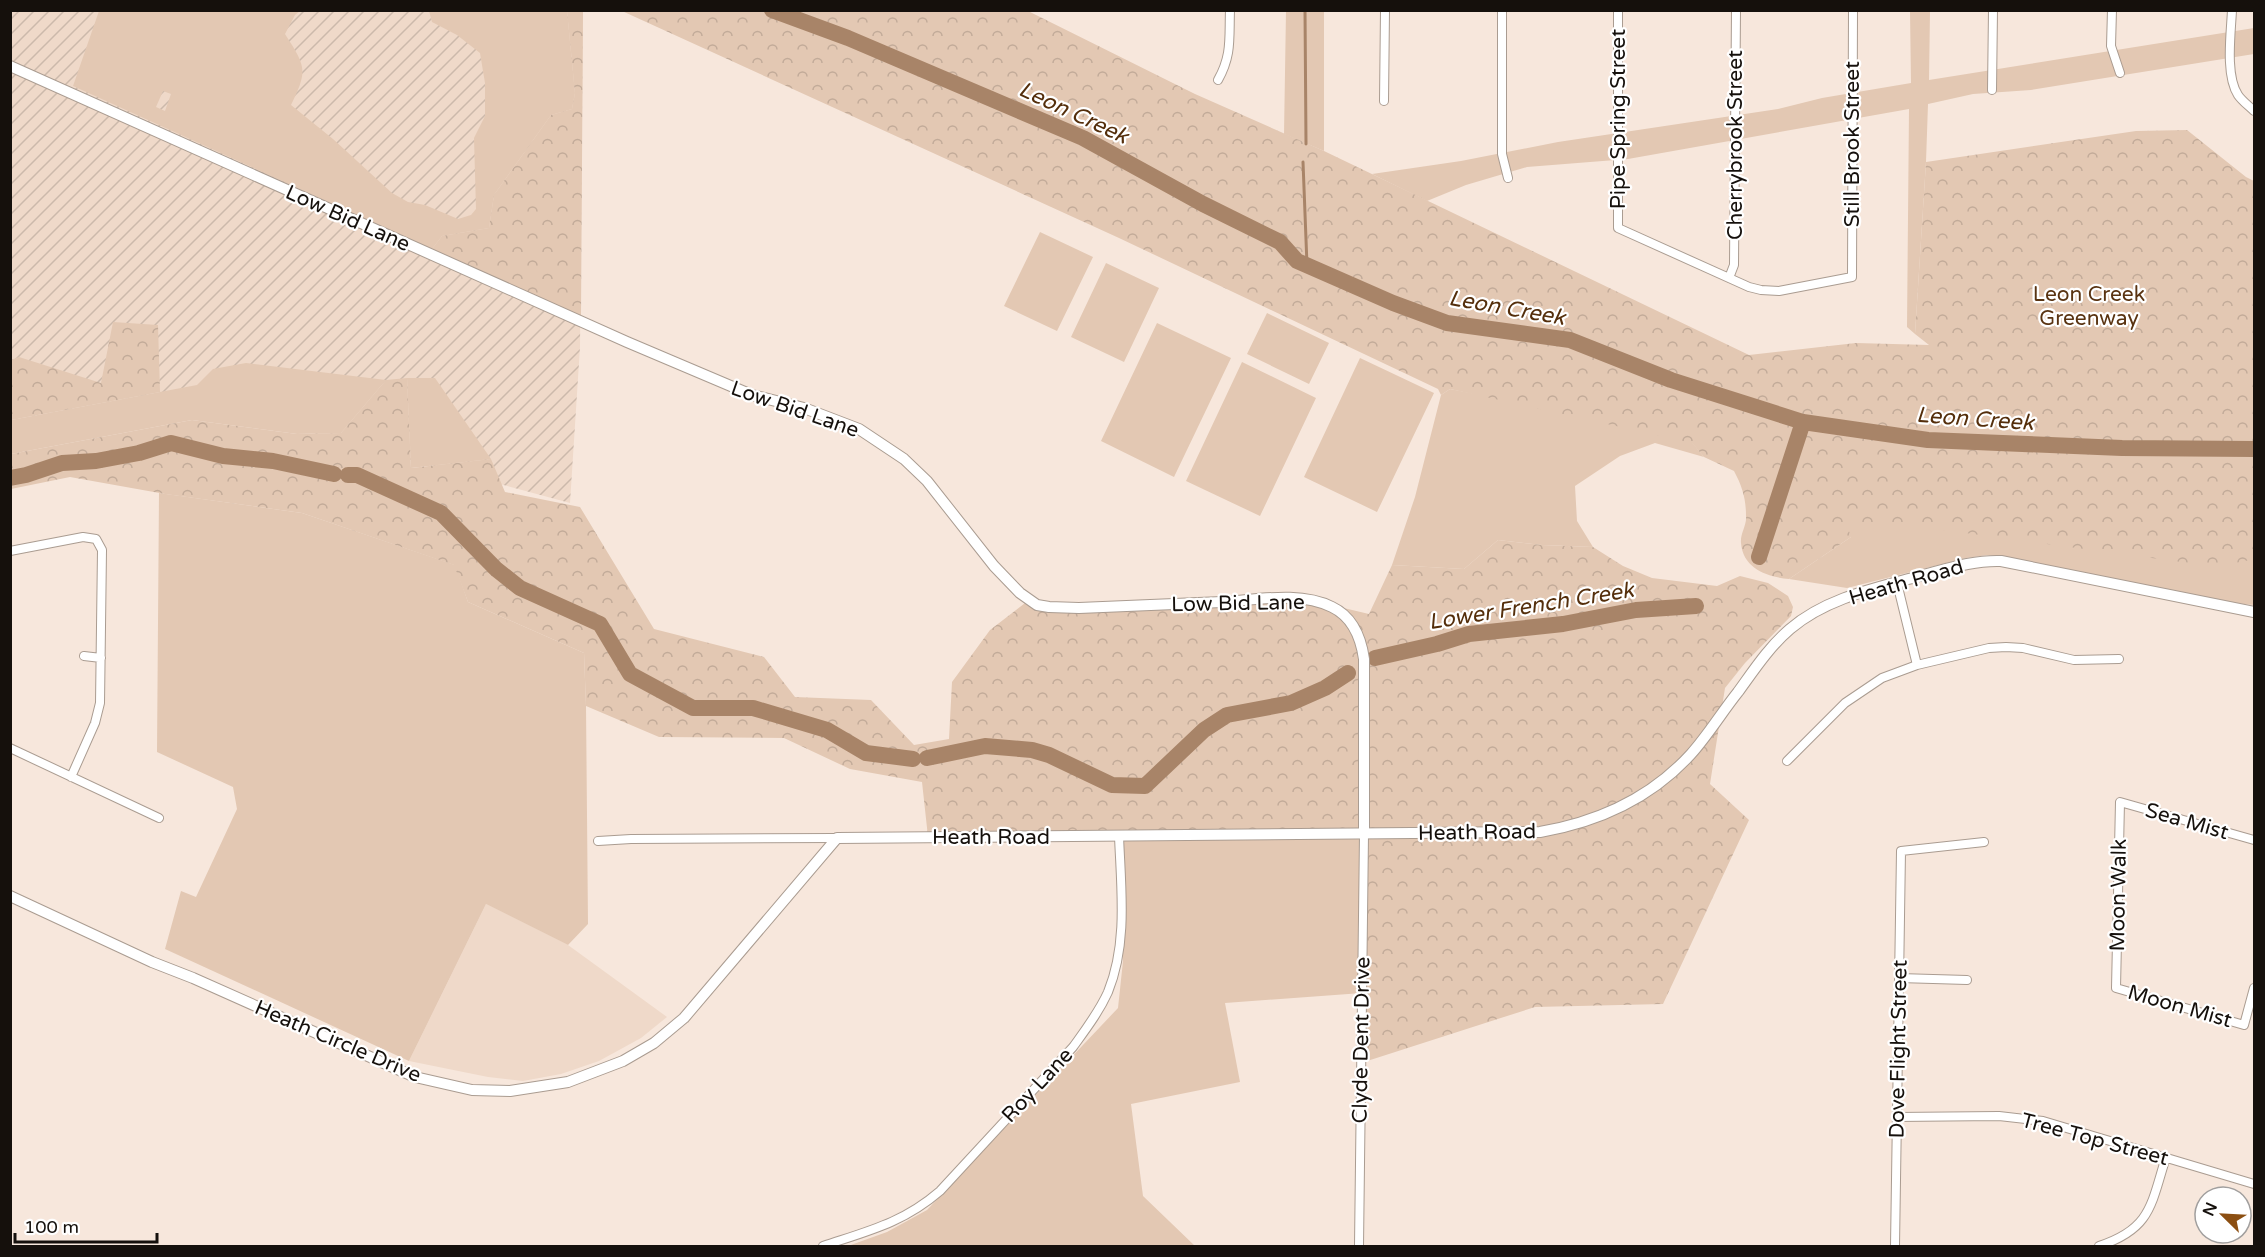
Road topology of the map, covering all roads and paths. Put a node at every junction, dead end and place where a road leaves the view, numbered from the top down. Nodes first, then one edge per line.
1 (1230, 10) edge
2 (1385, 10) edge
3 (1502, 10) edge
4 (1618, 10) edge
5 (1736, 10) edge
6 (1853, 10) edge
7 (1993, 10) edge
8 (2112, 10) edge
9 (2232, 10) edge
10 (10, 66) edge
11 (2120, 73) dead end
12 (1218, 80) dead end
13 (1992, 90) dead end
14 (1384, 101) dead end
15 (2254, 111) edge
16 (1508, 178) dead end
17 (1730, 278) junction
18 (10, 551) edge
19 (1897, 583) junction
20 (2254, 612) edge
21 (84, 657) dead end
22 (101, 658) junction
23 (2119, 659) dead end
24 (1917, 665) junction
25 (10, 748) edge
26 (1787, 761) dead end
27 (71, 777) junction
28 (2120, 802) joint
29 (159, 818) dead end
30 (1364, 834) junction
31 (1119, 836) junction
32 (837, 838) junction
33 (2254, 840) edge
34 (598, 841) dead end
35 (1984, 842) dead end
36 (10, 896) edge
37 (1899, 978) junction
38 (1967, 980) dead end
39 (2116, 988) joint
40 (2254, 988) edge
41 (1896, 1118) junction
42 (2166, 1158) junction
43 (2254, 1184) edge
44 (2110, 1245) edge
45 (823, 1246) edge
46 (1359, 1246) edge
47 (1895, 1246) edge
48 (2099, 1246) edge

1 - 12 street
2 - 14 street
3 - 16 street
4 - 17 street, Pipe Spring Street
5 - 17 street, Cherrybrook Street
6 - 17 street, Still Brook Street
7 - 13 street
8 - 11 street
9 - 15 street
10 - 30 street, Low Bid Lane
18 - 22 street
19 - 20 street, Heath Road
19 - 24 street
19 - 30 street, Heath Road
21 - 22 street
22 - 27 street
23 - 24 street
24 - 26 street
25 - 27 street
27 - 29 street
28 - 33 street, Sea Mist
28 - 39 street, Moon Walk
30 - 31 street, Heath Road
30 - 46 street, Clyde Dent Drive
31 - 32 street, Heath Road
31 - 45 street, Roy Lane
32 - 34 street, Heath Road
32 - 36 street, Heath Circle Drive
35 - 37 street, Dove Flight Street
37 - 38 street
37 - 41 street, Dove Flight Street
39 - 40 street, Moon Mist
41 - 42 street, Tree Top Street
41 - 47 street, Dove Flight Street
42 - 43 street, Tree Top Street
42 - 44 street
44 - 48 street

